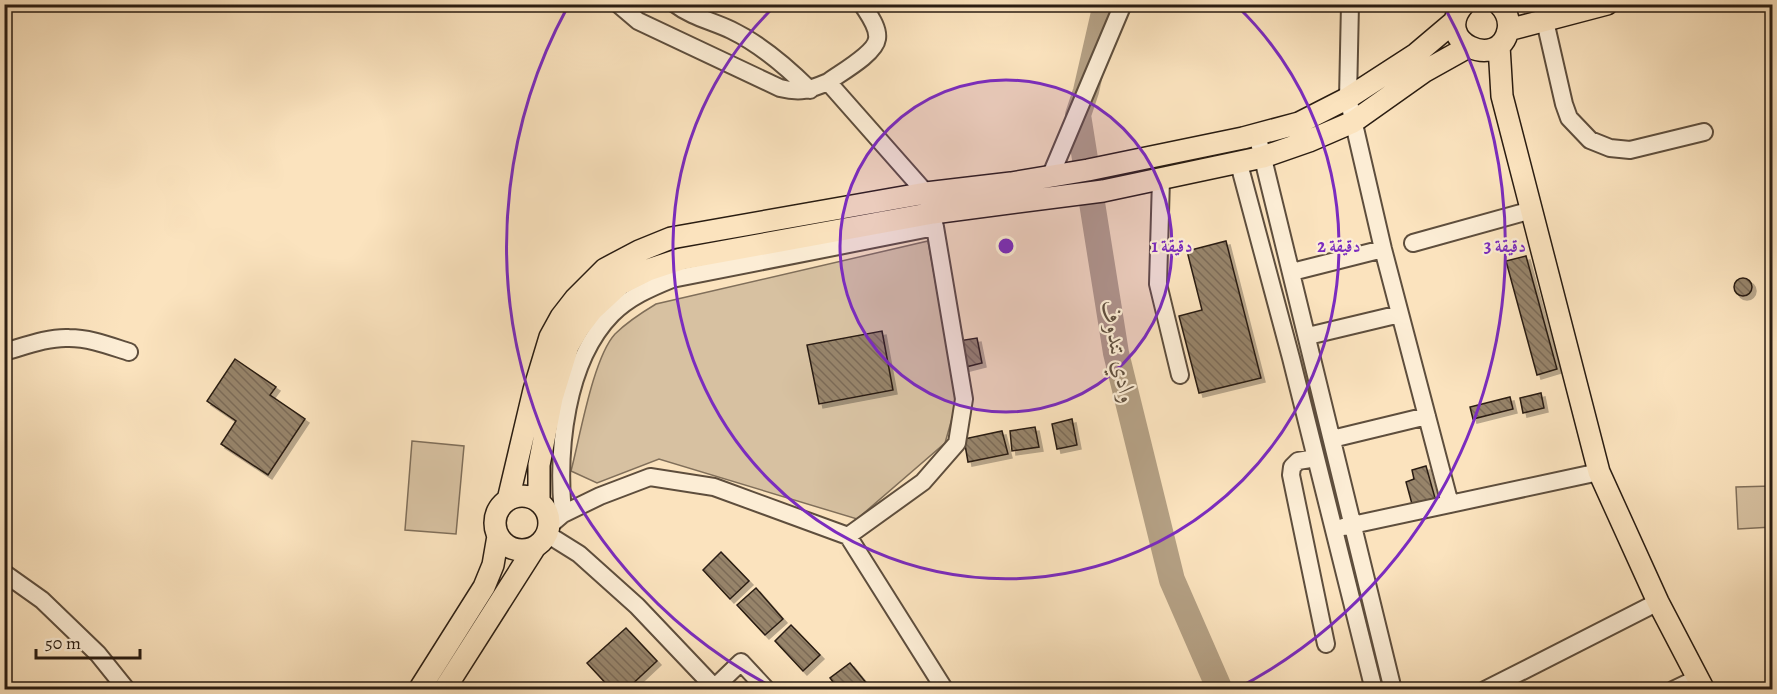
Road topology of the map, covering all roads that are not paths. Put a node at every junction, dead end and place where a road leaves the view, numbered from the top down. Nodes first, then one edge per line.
1 (675, 4) edge
2 (862, 4) edge
3 (1123, 4) edge
4 (1350, 4) edge
5 (1499, 4) edge
6 (1607, 4) edge
7 (619, 5) edge
8 (1460, 13) edge
9 (1545, 21) junction
10 (1503, 38) junction
11 (1473, 49) junction
12 (828, 82) junction
13 (810, 90) junction
14 (1502, 96) junction
15 (1348, 98) junction
16 (1353, 122) junction
17 (1704, 132) dead end
18 (1257, 134) junction
19 (1263, 157) junction
20 (1239, 164) junction
21 (1050, 177) junction
22 (1161, 179) junction
23 (1532, 210) junction
24 (931, 211) junction
25 (1413, 243) dead end
26 (1383, 249) junction
27 (1292, 272) junction
28 (1400, 314) junction
29 (1308, 336) junction
30 (4, 351) edge
31 (129, 352) dead end
32 (1180, 375) dead end
33 (1427, 416) junction
34 (1332, 439) junction
35 (1316, 458) junction
36 (1599, 472) junction
37 (508, 500) junction
38 (539, 502) junction
39 (1450, 504) junction
40 (1352, 524) junction
41 (1334, 529) junction
42 (548, 530) junction
43 (498, 536) junction
44 (848, 536) junction
45 (4, 573) edge
46 (1658, 602) junction
47 (1326, 644) dead end
48 (1701, 684) edge
49 (713, 688) edge
50 (127, 690) edge
51 (419, 690) edge
52 (444, 690) edge
53 (767, 690) edge
54 (945, 690) edge
55 (1374, 690) edge
56 (1393, 690) edge
57 (1485, 690) edge
58 (1673, 690) edge

1 - 13 street
2 - 12 street
3 - 21 street
4 - 15 street
5 - 10 main road
6 - 9 main road
7 - 13 street
8 - 11 main road
8 - 15 main road
9 - 10 main road
9 - 17 street
10 - 11 main road
10 - 14 main road
11 - 14 main road
11 - 16 main road
12 - 13 street
12 - 24 street
14 - 23 main road
15 - 16 street
15 - 18 main road
16 - 19 main road
16 - 26 street
18 - 19 street
18 - 21 main road
19 - 20 main road
19 - 27 street
20 - 22 main road
20 - 35 street
21 - 24 main road
22 - 24 main road
22 - 32 street
23 - 25 street
23 - 36 main road
24 - 37 main road
24 - 38 main road
24 - 42 street
24 - 44 street
26 - 27 street
26 - 28 street
27 - 29 street
28 - 29 street
28 - 33 street
29 - 34 street
30 - 31 street
33 - 34 street
33 - 39 street
34 - 40 street
35 - 41 street
35 - 47 street
36 - 39 street
36 - 46 main road
37 - 38 main road
37 - 43 main road
38 - 42 main road
39 - 40 street
40 - 41 street
40 - 56 street
41 - 55 street
42 - 43 main road
42 - 44 street
42 - 49 street
42 - 52 main road
43 - 51 main road
44 - 54 street
45 - 50 street
46 - 48 main road
46 - 57 street
48 - 58 street
49 - 53 street

